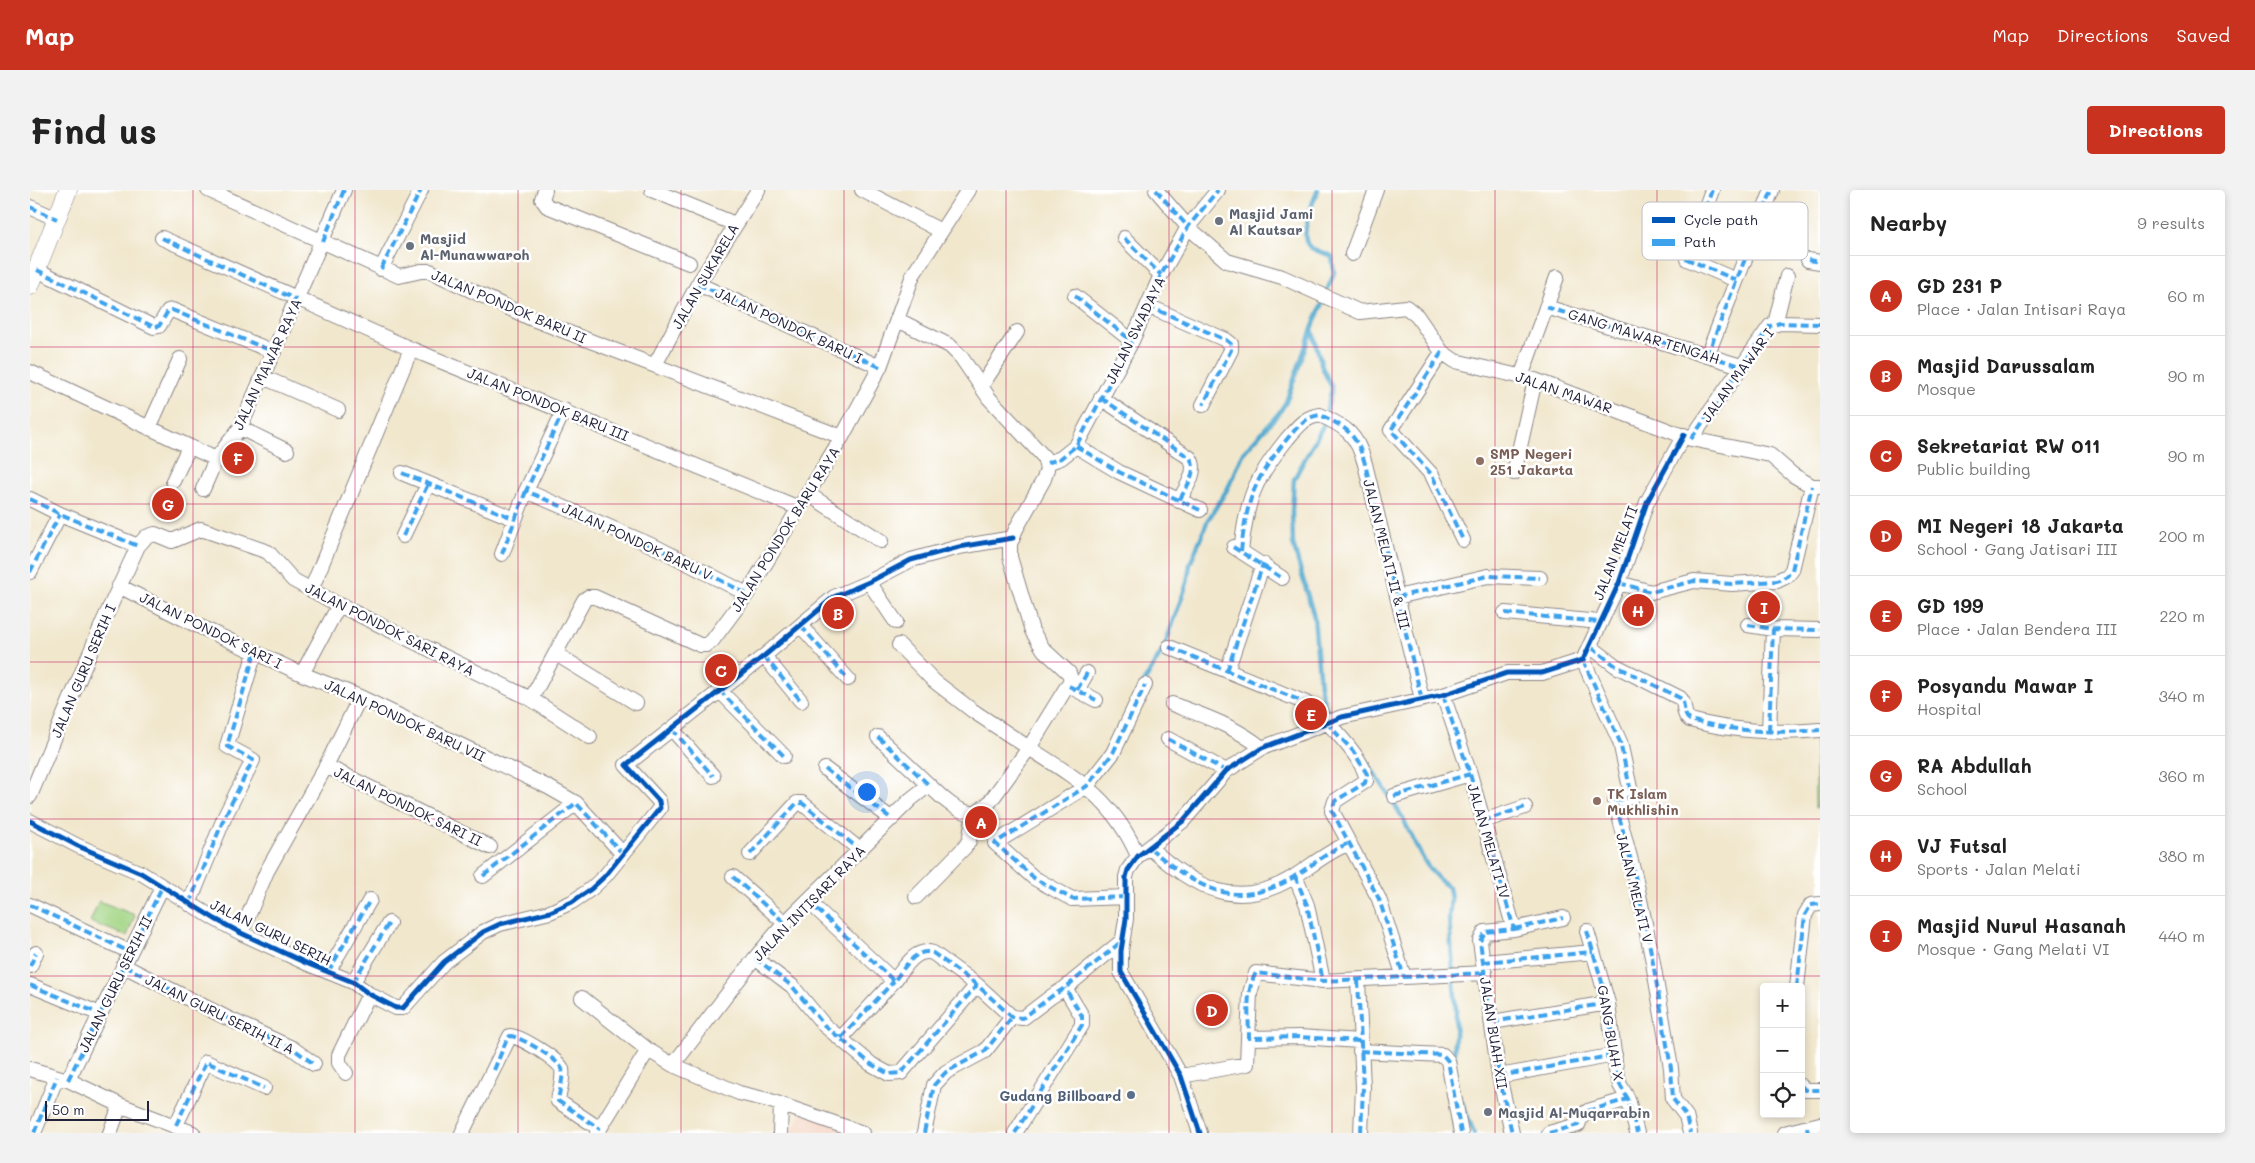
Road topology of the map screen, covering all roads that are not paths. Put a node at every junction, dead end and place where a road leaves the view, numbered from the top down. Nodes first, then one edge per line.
1 (68, 190) edge
2 (208, 190) edge
3 (344, 190) edge
4 (421, 190) edge
5 (544, 190) edge
6 (652, 190) edge
7 (758, 190) edge
8 (862, 190) edge
9 (968, 190) edge
10 (1156, 190) edge
11 (1218, 190) edge
12 (1376, 190) edge
13 (1712, 190) edge
14 (1772, 190) edge
15 (1708, 202) edge
16 (1767, 202) edge
17 (30, 207) edge
18 (57, 219) junction
19 (735, 224) junction
20 (1188, 227) junction
21 (941, 231) junction
22 (162, 238) dead end
23 (1124, 238) dead end
24 (322, 242) junction
25 (1352, 254) dead end
26 (1689, 260) edge
27 (1744, 260) edge
28 (689, 263) dead end
29 (381, 269) junction
30 (37, 270) junction
31 (1161, 275) junction
32 (1787, 276) dead end
33 (1557, 277) dead end
34 (1736, 280) junction
35 (698, 284) junction
36 (30, 286) edge
37 (1075, 296) dead end
38 (297, 300) junction
39 (1148, 306) junction
40 (1546, 306) junction
41 (898, 320) junction
42 (1774, 324) junction
43 (1820, 324) edge
44 (1017, 332) dead end
45 (1132, 341) junction
46 (411, 348) junction
47 (274, 352) junction
48 (1442, 352) junction
49 (1707, 356) junction
50 (180, 359) dead end
51 (655, 365) junction
52 (1741, 366) junction
53 (880, 367) junction
54 (30, 372) edge
55 (263, 377) junction
56 (1521, 377) junction
57 (1535, 380) junction
58 (982, 385) junction
59 (1101, 398) junction
60 (1203, 405) dead end
61 (338, 410) dead end
62 (564, 410) junction
63 (149, 428) junction
64 (240, 428) junction
65 (842, 437) junction
66 (1688, 437) junction
67 (1076, 446) junction
68 (190, 447) junction
69 (287, 451) dead end
70 (216, 459) junction
71 (1047, 463) junction
72 (402, 473) dead end
73 (1514, 473) dead end
74 (173, 481) dead end
75 (428, 484) junction
76 (1816, 486) edge
77 (203, 489) dead end
78 (526, 491) junction
79 (808, 494) junction
80 (30, 499) edge
81 (1179, 501) junction
82 (799, 508) junction
83 (1200, 510) dead end
84 (60, 514) junction
85 (515, 518) junction
86 (403, 536) dead end
87 (1013, 538) junction
88 (1463, 540) dead end
89 (881, 541) dead end
90 (138, 546) junction
91 (502, 554) dead end
92 (1263, 564) junction
93 (30, 572) edge
94 (1282, 578) dead end
95 (1540, 578) dead end
96 (869, 582) junction
97 (1620, 582) junction
98 (119, 586) junction
99 (310, 590) junction
100 (747, 594) junction
101 (1397, 597) junction
102 (339, 605) junction
103 (1505, 613) dead end
104 (896, 622) dead end
105 (1600, 622) junction
106 (1748, 625) dead end
107 (801, 626) junction
108 (1773, 629) junction
109 (1820, 630) edge
110 (899, 646) dead end
111 (1169, 647) dead end
112 (1591, 647) junction
113 (255, 652) junction
114 (556, 654) junction
115 (764, 656) junction
116 (1583, 660) junction
117 (1227, 671) junction
118 (1087, 673) dead end
119 (302, 674) junction
120 (848, 679) dead end
121 (1145, 685) dead end
122 (1073, 688) junction
123 (719, 690) junction
124 (1443, 694) junction
125 (360, 697) junction
126 (531, 699) junction
127 (1422, 699) junction
128 (1096, 700) dead end
129 (801, 701) dead end
130 (636, 703) dead end
131 (1172, 704) dead end
132 (1327, 722) junction
133 (672, 729) junction
134 (1820, 730) edge
135 (1769, 731) junction
136 (590, 737) dead end
137 (878, 737) dead end
138 (1168, 740) dead end
139 (1030, 748) junction
140 (1262, 748) junction
141 (784, 756) dead end
142 (326, 766) junction
143 (825, 769) dead end
144 (1226, 771) junction
145 (1470, 774) junction
146 (713, 776) dead end
147 (1083, 783) junction
148 (929, 785) junction
149 (30, 796) edge
150 (1394, 796) dead end
151 (576, 803) junction
152 (1526, 807) dead end
153 (974, 814) junction
154 (892, 819) junction
155 (30, 821) edge
156 (1483, 821) junction
157 (1347, 844) junction
158 (490, 847) dead end
159 (1150, 848) junction
160 (860, 850) junction
161 (623, 854) junction
162 (750, 854) dead end
163 (1138, 856) junction
164 (483, 876) dead end
165 (1294, 876) junction
166 (733, 877) dead end
167 (162, 887) junction
168 (916, 897) dead end
169 (1126, 897) junction
170 (370, 900) dead end
171 (808, 902) junction
172 (189, 904) junction
173 (1820, 904) edge
174 (30, 905) edge
175 (1563, 918) dead end
176 (388, 923) dead end
177 (785, 923) junction
178 (1514, 929) junction
179 (1587, 931) dead end
180 (241, 933) junction
181 (1122, 941) junction
182 (130, 952) junction
183 (1593, 952) junction
184 (36, 953) dead end
185 (755, 958) junction
186 (30, 966) edge
187 (124, 966) junction
188 (1484, 968) junction
189 (328, 972) junction
190 (1404, 977) junction
191 (1358, 980) junction
192 (894, 981) junction
193 (1324, 981) junction
194 (353, 982) junction
195 (1798, 983) edge
196 (30, 985) edge
197 (977, 985) junction
198 (1065, 988) junction
199 (369, 994) junction
200 (582, 998) dead end
201 (1608, 1002) junction
202 (100, 1014) junction
203 (1012, 1017) junction
204 (1492, 1022) junction
205 (841, 1038) junction
206 (1249, 1038) junction
207 (1360, 1046) junction
208 (648, 1050) junction
209 (1614, 1055) junction
210 (314, 1064) dead end
211 (673, 1066) junction
212 (30, 1069) edge
213 (346, 1073) dead end
214 (1181, 1076) junction
215 (1499, 1076) junction
216 (63, 1079) junction
217 (264, 1088) dead end
218 (1805, 1089) edge
219 (1820, 1090) edge
220 (1628, 1099) junction
221 (120, 1105) junction
222 (782, 1105) junction
223 (176, 1125) junction
224 (1812, 1128) edge
225 (598, 1131) edge
226 (34, 1133) edge
227 (110, 1133) edge
228 (193, 1133) edge
229 (462, 1133) edge
230 (780, 1133) edge
231 (863, 1133) edge
232 (924, 1133) edge
233 (1016, 1133) edge
234 (1200, 1133) edge
235 (1361, 1133) edge
236 (1461, 1133) edge
237 (1512, 1133) edge
238 (1549, 1133) edge
239 (1637, 1133) edge
240 (1690, 1133) edge
241 (1784, 1133) edge

1 - 18 street
2 - 24 street, JALAN PONDOK BARU II
3 - 24 street, JALAN MAWAR RAYA
4 - 29 street
5 - 28 street
6 - 19 street
7 - 19 street, JALAN SUKARELA
8 - 21 street
9 - 21 street, JALAN PONDOK BARU RAYA
10 - 20 street
11 - 20 street, JALAN SWADAYA
12 - 25 street
13 - 15 street
14 - 16 street
17 - 18 street
18 - 30 street
19 - 35 street, JALAN SUKARELA
20 - 31 street, JALAN SWADAYA
20 - 48 street
21 - 41 street, JALAN PONDOK BARU RAYA
22 - 38 street, JALAN PONDOK BARU III
23 - 31 street
24 - 29 street, JALAN PONDOK BARU II
24 - 38 street, JALAN MAWAR RAYA
26 - 34 street
27 - 34 street
29 - 51 street, JALAN PONDOK BARU II
30 - 36 street
30 - 47 street
31 - 39 street, JALAN SWADAYA
32 - 42 street
33 - 40 street
34 - 49 street
35 - 51 street, JALAN SUKARELA
35 - 53 street, JALAN PONDOK BARU I
37 - 45 street
38 - 46 street, JALAN PONDOK BARU III
38 - 47 street, JALAN MAWAR RAYA
39 - 45 street, JALAN SWADAYA
39 - 60 street
40 - 49 street, GANG MAWAR TENGAH
40 - 56 street
41 - 53 street, JALAN PONDOK BARU RAYA
41 - 58 street
42 - 43 street, JALAN MAWAR I
42 - 52 street, JALAN MAWAR I
44 - 58 street
45 - 59 street, JALAN SWADAYA
46 - 62 street, JALAN PONDOK BARU III
46 - 99 street
47 - 55 street, JALAN MAWAR RAYA
48 - 56 street, JALAN MAWAR
48 - 88 street
49 - 52 street, GANG MAWAR TENGAH
50 - 63 street
51 - 65 street, JALAN PONDOK BARU II
52 - 66 street, JALAN MAWAR I
53 - 65 street, JALAN PONDOK BARU RAYA
54 - 63 street
55 - 61 street
55 - 64 street, JALAN MAWAR RAYA
56 - 57 street, JALAN MAWAR
57 - 66 street, JALAN MAWAR
57 - 73 street
58 - 71 street
59 - 67 street, JALAN SWADAYA
59 - 81 street
62 - 78 street
62 - 82 street, JALAN PONDOK BARU III
63 - 68 street
64 - 69 street
64 - 70 street, JALAN MAWAR RAYA
65 - 79 street, JALAN PONDOK BARU RAYA
66 - 76 street, JALAN MAWAR
66 - 97 street, JALAN MELATI
67 - 71 street, JALAN SWADAYA
67 - 81 street
68 - 70 street
68 - 74 street
70 - 77 street, JALAN MAWAR RAYA
71 - 87 street
72 - 75 street
75 - 85 street
75 - 86 street
76 - 97 street
78 - 85 street
78 - 100 street, JALAN PONDOK BARU V
79 - 82 street, JALAN PONDOK BARU RAYA
79 - 89 street
80 - 84 street
81 - 83 street
82 - 100 street, JALAN PONDOK BARU RAYA
84 - 90 street
84 - 93 street
85 - 91 street
87 - 96 street
87 - 122 street
90 - 98 street, JALAN GURU SERIH I
90 - 99 street, JALAN PONDOK SARI RAYA
92 - 94 street
92 - 101 street, JALAN MELATI II & III
92 - 117 street
95 - 101 street
96 - 104 street
96 - 107 street
97 - 105 street, JALAN MELATI
98 - 113 street, JALAN PONDOK SARI I
98 - 149 street, JALAN GURU SERIH I
99 - 102 street, JALAN PONDOK SARI RAYA
100 - 114 street, JALAN PONDOK BARU RAYA
101 - 127 street, JALAN MELATI II & III
102 - 119 street
102 - 126 street, JALAN PONDOK SARI RAYA
103 - 105 street
105 - 112 street, JALAN MELATI
106 - 108 street
107 - 115 street
107 - 120 street
108 - 109 street
108 - 135 street
110 - 139 street
111 - 117 street
112 - 116 street, JALAN MELATI
112 - 135 street
113 - 119 street, JALAN PONDOK SARI I
113 - 172 street
114 - 126 street, JALAN PONDOK BARU RAYA
114 - 130 street
115 - 123 street
115 - 129 street
116 - 124 street
116 - 240 street, JALAN MELATI V
117 - 132 street
118 - 122 street
119 - 125 street, JALAN PONDOK BARU VII
121 - 147 street
122 - 128 street
122 - 139 street
123 - 133 street
123 - 141 street
124 - 127 street
124 - 145 street, JALAN MELATI IV
125 - 142 street
125 - 151 street, JALAN PONDOK BARU VII
126 - 136 street, JALAN PONDOK SARI RAYA
127 - 132 street
131 - 140 street
132 - 140 street
132 - 157 street
133 - 146 street
133 - 161 street
134 - 135 street
137 - 148 street
138 - 144 street
139 - 147 street
139 - 153 street
140 - 144 street
142 - 158 street, JALAN PONDOK SARI II
142 - 180 street
143 - 154 street
144 - 159 street
145 - 150 street
145 - 156 street, JALAN MELATI IV
147 - 163 street
147 - 169 street
148 - 153 street
148 - 154 street, JALAN INTISARI RAYA
151 - 161 street, JALAN PONDOK BARU VII
151 - 164 street
152 - 156 street
153 - 168 street
154 - 160 street, JALAN INTISARI RAYA
155 - 167 street, JALAN GURU SERIH
156 - 178 street, JALAN MELATI IV
157 - 165 street
157 - 190 street
159 - 163 street
159 - 165 street
160 - 162 street
160 - 171 street, JALAN INTISARI RAYA
161 - 199 street, JALAN GURU SERIH
163 - 169 street
165 - 193 street
166 - 177 street
167 - 172 street, JALAN GURU SERIH
167 - 182 street, JALAN GURU SERIH II
169 - 181 street
170 - 189 street
171 - 177 street, JALAN INTISARI RAYA
171 - 192 street
172 - 180 street, JALAN GURU SERIH
173 - 195 street
174 - 182 street
175 - 178 street
176 - 194 street
177 - 185 street, JALAN INTISARI RAYA
178 - 188 street
179 - 183 street, GANG BUAH X
180 - 189 street, JALAN GURU SERIH
181 - 198 street
181 - 214 street
182 - 187 street, JALAN GURU SERIH II
183 - 188 street
183 - 201 street, GANG BUAH X
184 - 186 street
185 - 205 street
185 - 211 street, JALAN INTISARI RAYA
187 - 202 street, JALAN GURU SERIH II
187 - 210 street, JALAN GURU SERIH II A
188 - 190 street
188 - 204 street, JALAN BUAH XII
189 - 194 street, JALAN GURU SERIH
190 - 191 street
191 - 193 street
191 - 207 street
192 - 197 street
192 - 205 street
193 - 206 street
194 - 199 street, JALAN GURU SERIH
196 - 202 street
197 - 203 street
197 - 205 street
198 - 203 street
198 - 233 street
199 - 213 street
200 - 208 street
201 - 204 street
201 - 209 street, GANG BUAH X
202 - 216 street, JALAN GURU SERIH II
203 - 232 street
204 - 215 street, JALAN BUAH XII
206 - 207 street
206 - 214 street
207 - 235 street
207 - 236 street
208 - 211 street
208 - 225 street
209 - 215 street
209 - 220 street, GANG BUAH X
211 - 222 street
212 - 216 street
214 - 234 street
215 - 237 street, JALAN BUAH XII
216 - 221 street
216 - 226 street, JALAN GURU SERIH II
217 - 223 street
218 - 219 street
220 - 238 street
220 - 239 street, GANG BUAH X
221 - 223 street
221 - 227 street
222 - 230 street
222 - 231 street
223 - 228 street
224 - 241 street
225 - 229 street

